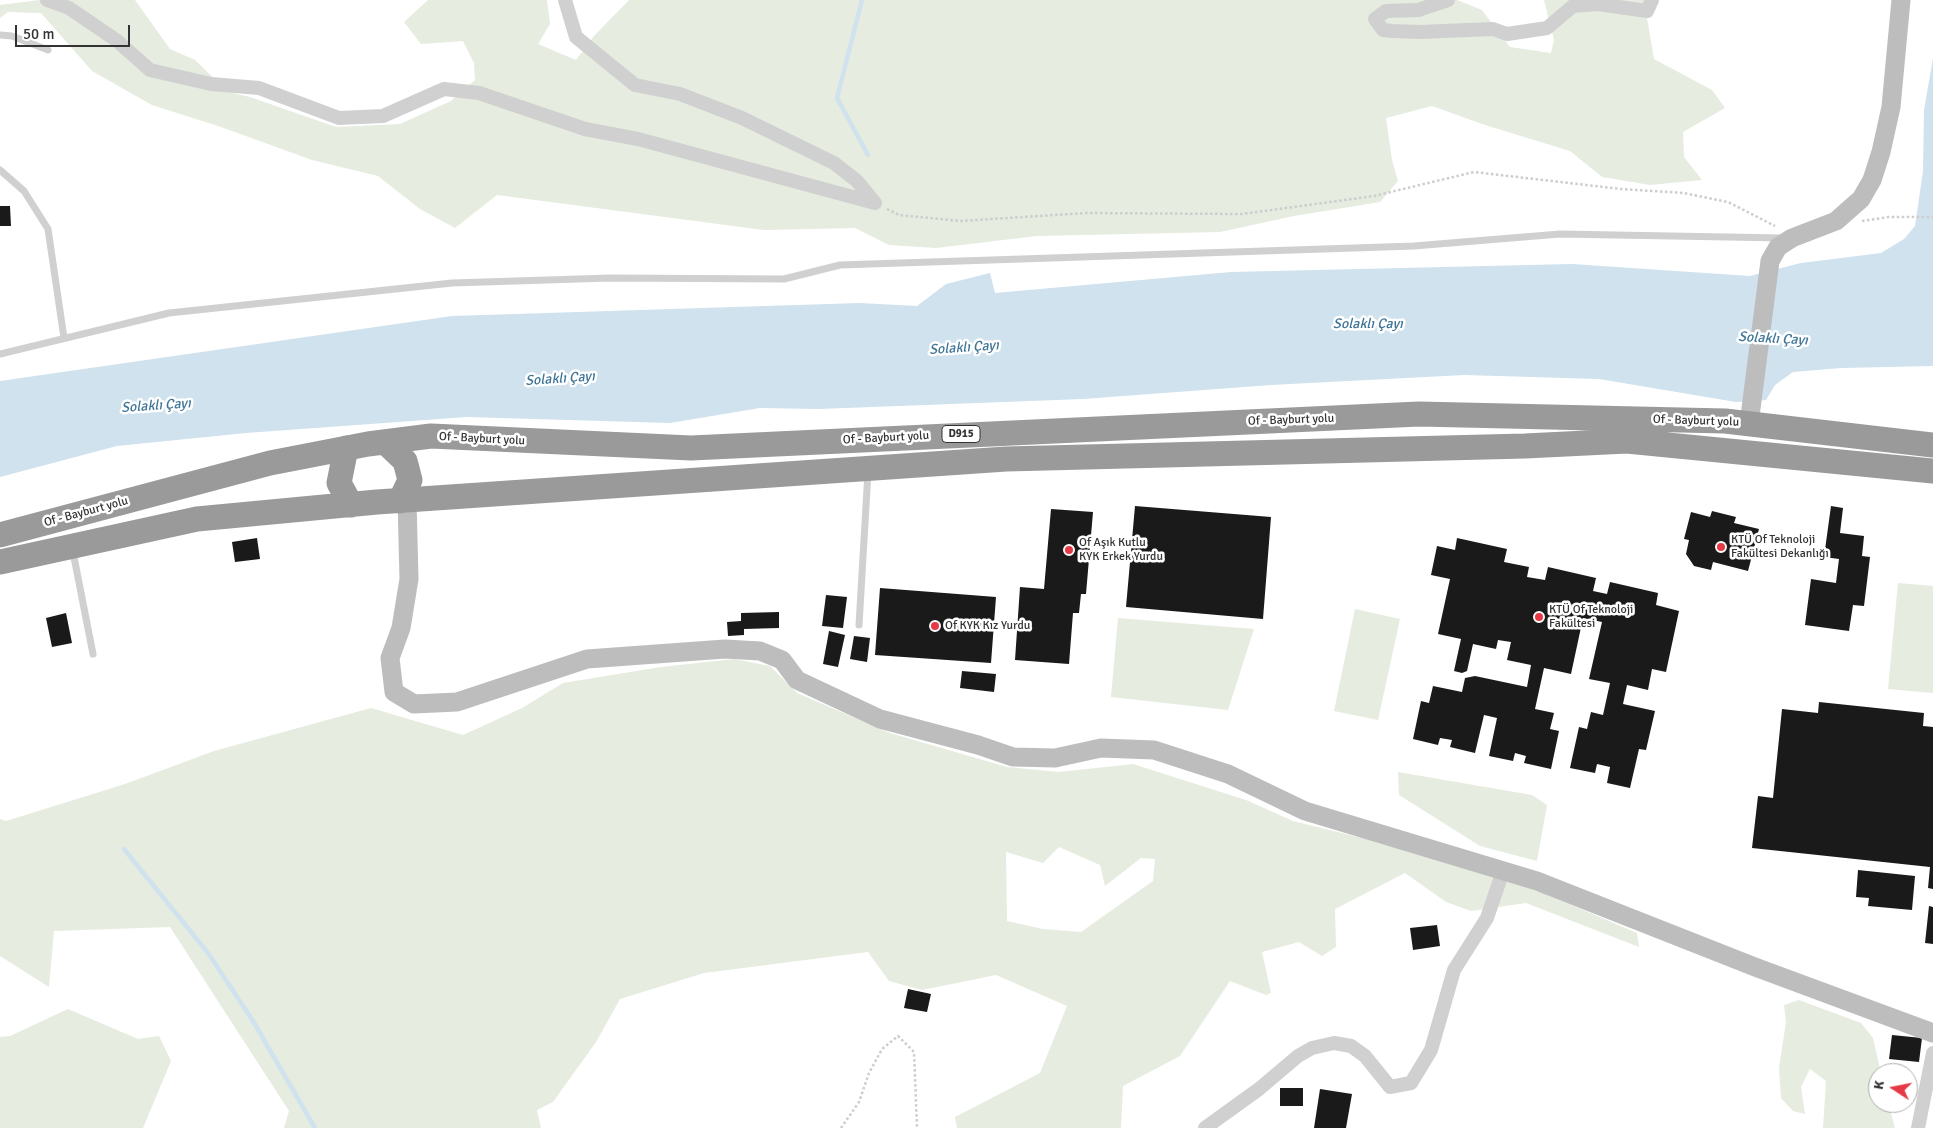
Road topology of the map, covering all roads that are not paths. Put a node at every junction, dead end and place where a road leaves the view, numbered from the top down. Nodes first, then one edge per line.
1 (47, 0) edge
2 (565, 0) edge
3 (1448, 0) edge
4 (1652, 0) edge
5 (1901, 0) edge
6 (0, 35) edge
7 (48, 50) dead end
8 (0, 170) edge
9 (1792, 238) junction
10 (64, 338) junction
11 (0, 354) edge
12 (1750, 417) junction
13 (385, 442) junction
14 (1933, 445) edge
15 (346, 448) junction
16 (868, 469) junction
17 (1933, 471) edge
18 (404, 500) junction
19 (351, 505) junction
20 (0, 535) edge
21 (72, 546) junction
22 (0, 562) edge
23 (859, 625) dead end
24 (93, 654) dead end
25 (1503, 871) junction
26 (1933, 1033) edge
27 (1933, 1053) edge
28 (1205, 1128) edge
29 (1918, 1128) edge

1 - 2 street
3 - 4 street
5 - 9 street
6 - 7 lane
8 - 10 lane
9 - 10 lane
9 - 12 street
10 - 11 lane
12 - 13 highway, Of - Bayburt yolu / D915
12 - 14 highway, Of - Bayburt yolu / D915
13 - 15 highway, Of - Bayburt yolu / D915
13 - 18 highway
15 - 19 highway
15 - 20 highway, Of - Bayburt yolu / D915
16 - 17 highway, Of - Bayburt yolu / D915
16 - 18 highway, Of - Bayburt yolu / D915
16 - 23 lane
18 - 19 highway, Of - Bayburt yolu / D915
18 - 25 street
19 - 21 highway, Of - Bayburt yolu / D915
21 - 22 highway, Of - Bayburt yolu / D915
21 - 24 lane
25 - 26 street
25 - 28 street
27 - 29 street

